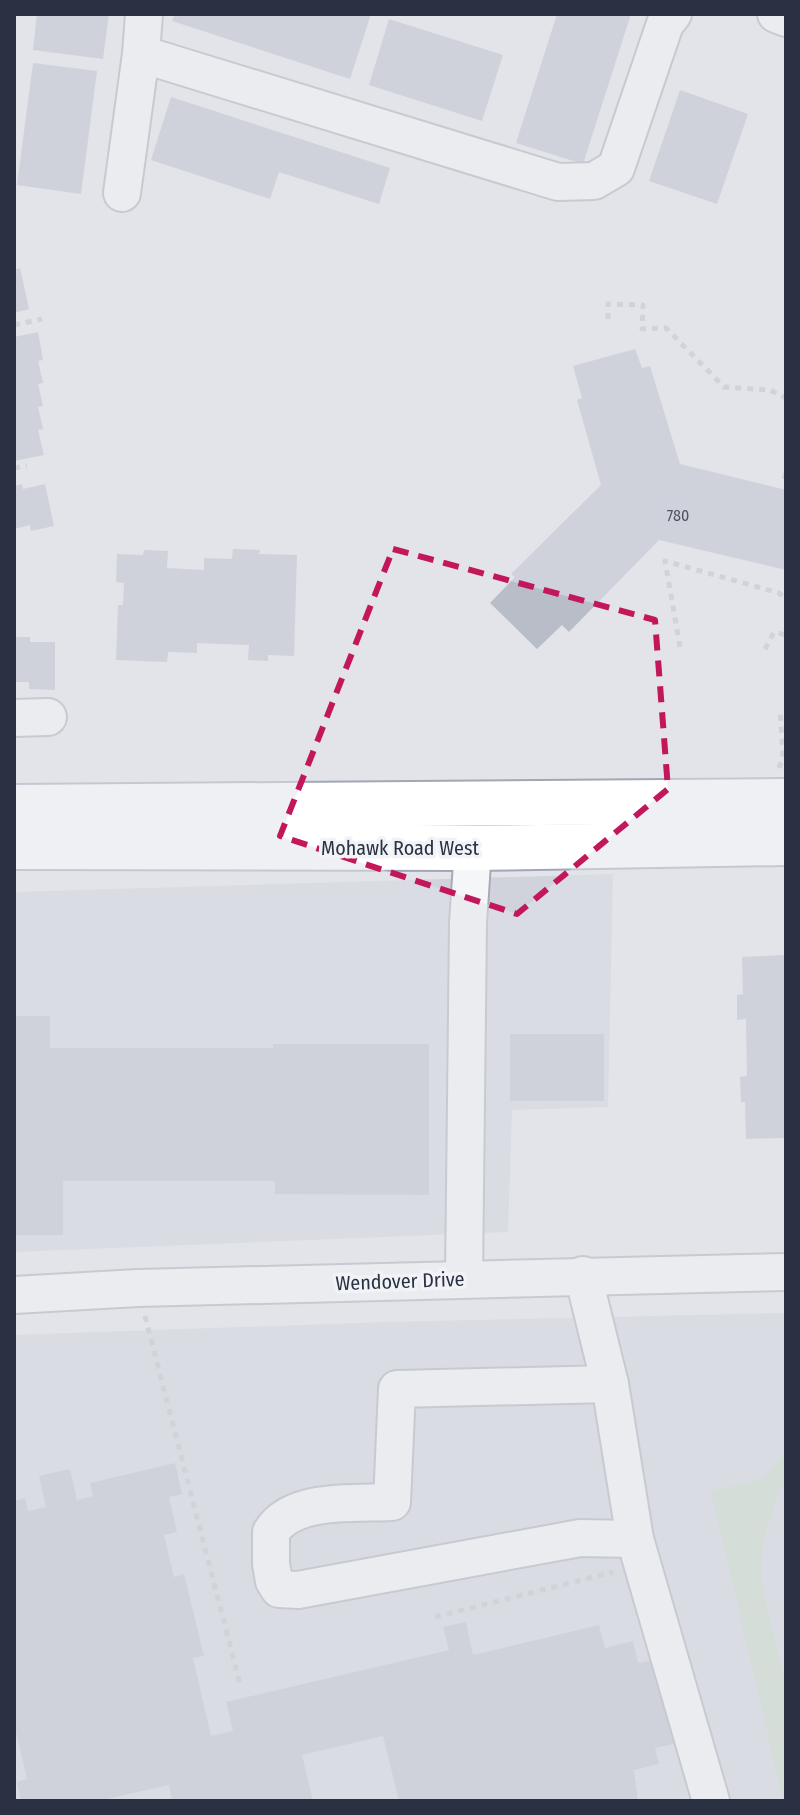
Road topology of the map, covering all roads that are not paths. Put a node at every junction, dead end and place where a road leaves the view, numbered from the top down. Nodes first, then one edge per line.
1 (144, 14) edge
2 (673, 14) edge
3 (776, 14) edge
4 (786, 18) edge
5 (141, 54) junction
6 (122, 193) dead end
7 (782, 801) edge
8 (533, 802) junction
9 (14, 807) edge
10 (786, 843) edge
11 (14, 847) edge
12 (473, 848) junction
13 (786, 1272) edge
14 (583, 1275) junction
15 (464, 1279) junction
16 (14, 1295) edge
17 (610, 1384) junction
18 (640, 1552) junction
19 (711, 1801) edge

1 - 5 street
2 - 5 street
3 - 4 street
5 - 6 street
7 - 8 main road
8 - 9 main road
8 - 12 main road
10 - 12 main road, Mohawk Road West
11 - 12 main road, Mohawk Road West
12 - 15 street
13 - 14 street, Wendover Drive
14 - 15 street, Wendover Drive
14 - 17 street
15 - 16 street, Wendover Drive
17 - 18 street
17 - 18 street
18 - 19 street

